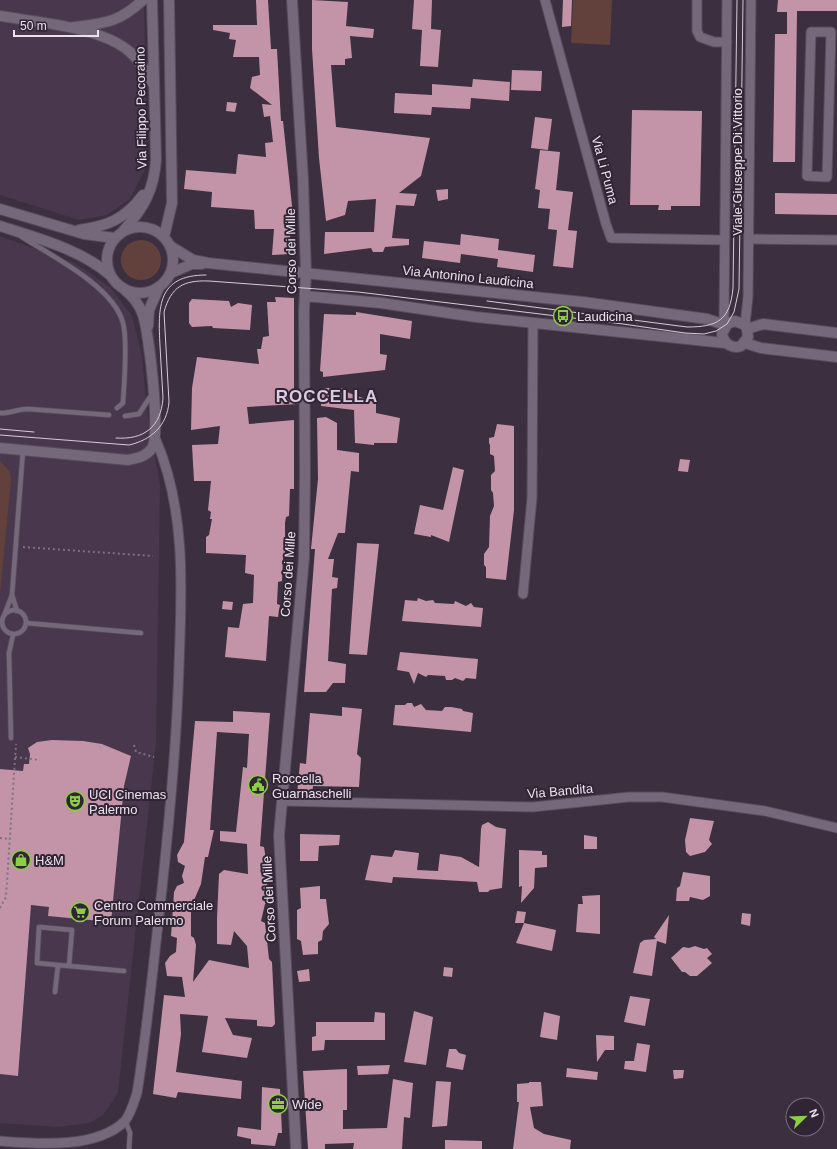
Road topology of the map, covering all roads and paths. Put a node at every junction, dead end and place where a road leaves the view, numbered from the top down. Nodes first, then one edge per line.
1 (143, 0) edge
2 (152, 0) edge
3 (169, 0) edge
4 (292, 0) edge
5 (545, 0) edge
6 (697, 0) edge
7 (728, 0) edge
8 (751, 0) edge
9 (0, 16) edge
10 (72, 27) junction
11 (834, 32) edge
12 (727, 42) junction
13 (154, 86) junction
14 (155, 172) junction
15 (0, 208) edge
16 (0, 226) edge
17 (11, 229) junction
18 (124, 230) junction
19 (71, 231) junction
20 (114, 238) junction
21 (749, 239) junction
22 (724, 240) junction
23 (837, 240) edge
24 (167, 241) junction
25 (208, 263) junction
26 (306, 272) junction
27 (171, 273) junction
28 (110, 275) junction
29 (159, 287) junction
30 (125, 290) junction
31 (305, 296) junction
32 (532, 323) junction
33 (726, 325) junction
34 (746, 327) junction
35 (147, 332) junction
36 (837, 333) edge
37 (726, 343) junction
38 (745, 343) junction
39 (837, 357) edge
40 (153, 392) junction
41 (117, 408) dead end
42 (0, 413) edge
43 (109, 415) dead end
44 (125, 416) dead end
45 (156, 440) junction
46 (0, 448) edge
47 (23, 450) junction
48 (21, 547) dead end
49 (153, 556) dead end
50 (523, 594) dead end
51 (12, 595) junction
52 (17, 610) junction
53 (5, 613) junction
54 (26, 623) junction
55 (3, 630) edge
56 (141, 633) dead end
57 (0, 635) edge
58 (13, 635) junction
59 (11, 738) dead end
60 (16, 744) dead end
61 (134, 745) dead end
62 (15, 757) junction
63 (154, 757) dead end
64 (40, 760) dead end
65 (282, 801) junction
66 (837, 828) edge
67 (0, 838) edge
68 (10, 839) junction
69 (0, 908) edge
70 (58, 965) junction
71 (69, 966) junction
72 (124, 971) dead end
73 (55, 992) dead end
74 (125, 1120) junction
75 (0, 1141) edge
76 (129, 1149) edge
77 (296, 1149) edge

1 - 10 street
2 - 13 street, Via Filippo Pecoraino
3 - 24 street
4 - 26 street, Corso dei Mille
5 - 22 street, Via Li Puma
6 - 12 street
7 - 12 street, Viale Giuseppe Di Vittorio
8 - 21 street, Viale Giuseppe Di Vittorio
9 - 10 street
10 - 13 street
11 - 11 street
12 - 22 street, Viale Giuseppe Di Vittorio
13 - 14 street, Via Filippo Pecoraino
14 - 18 street, Via Filippo Pecoraino
14 - 19 street
15 - 19 street
16 - 17 street
17 - 28 street
17 - 41 lane
18 - 20 street
18 - 24 street
19 - 20 street
20 - 28 street
21 - 23 street
21 - 34 street, Viale Giuseppe Di Vittorio
22 - 33 street, Viale Giuseppe Di Vittorio
24 - 25 street
24 - 27 street
25 - 26 street, Via Antonino Laudicina
25 - 27 street
26 - 31 street, Corso dei Mille
26 - 33 street, Via Antonino Laudicina
27 - 29 street
28 - 30 street
29 - 30 street
29 - 35 street
30 - 35 street
31 - 32 street
31 - 65 street, Corso dei Mille
32 - 37 street
32 - 50 street
33 - 34 street
33 - 37 street
34 - 36 street
34 - 38 street
35 - 40 street
37 - 38 street
38 - 39 street
40 - 44 lane
40 - 45 street
42 - 43 lane
45 - 47 street
45 - 74 street
46 - 47 street
47 - 51 lane
48 - 49 path
51 - 52 lane
51 - 53 lane
52 - 53 lane
52 - 54 lane
53 - 55 lane
54 - 56 lane
54 - 58 lane
55 - 57 lane
55 - 58 lane
58 - 59 lane
60 - 62 path
61 - 63 path
62 - 64 path
62 - 68 path
65 - 66 street, Via Bandita
65 - 77 street, Corso dei Mille
67 - 68 path
68 - 69 path
70 - 71 lane
70 - 71 lane
70 - 73 lane
71 - 72 lane
74 - 75 street
74 - 76 lane

